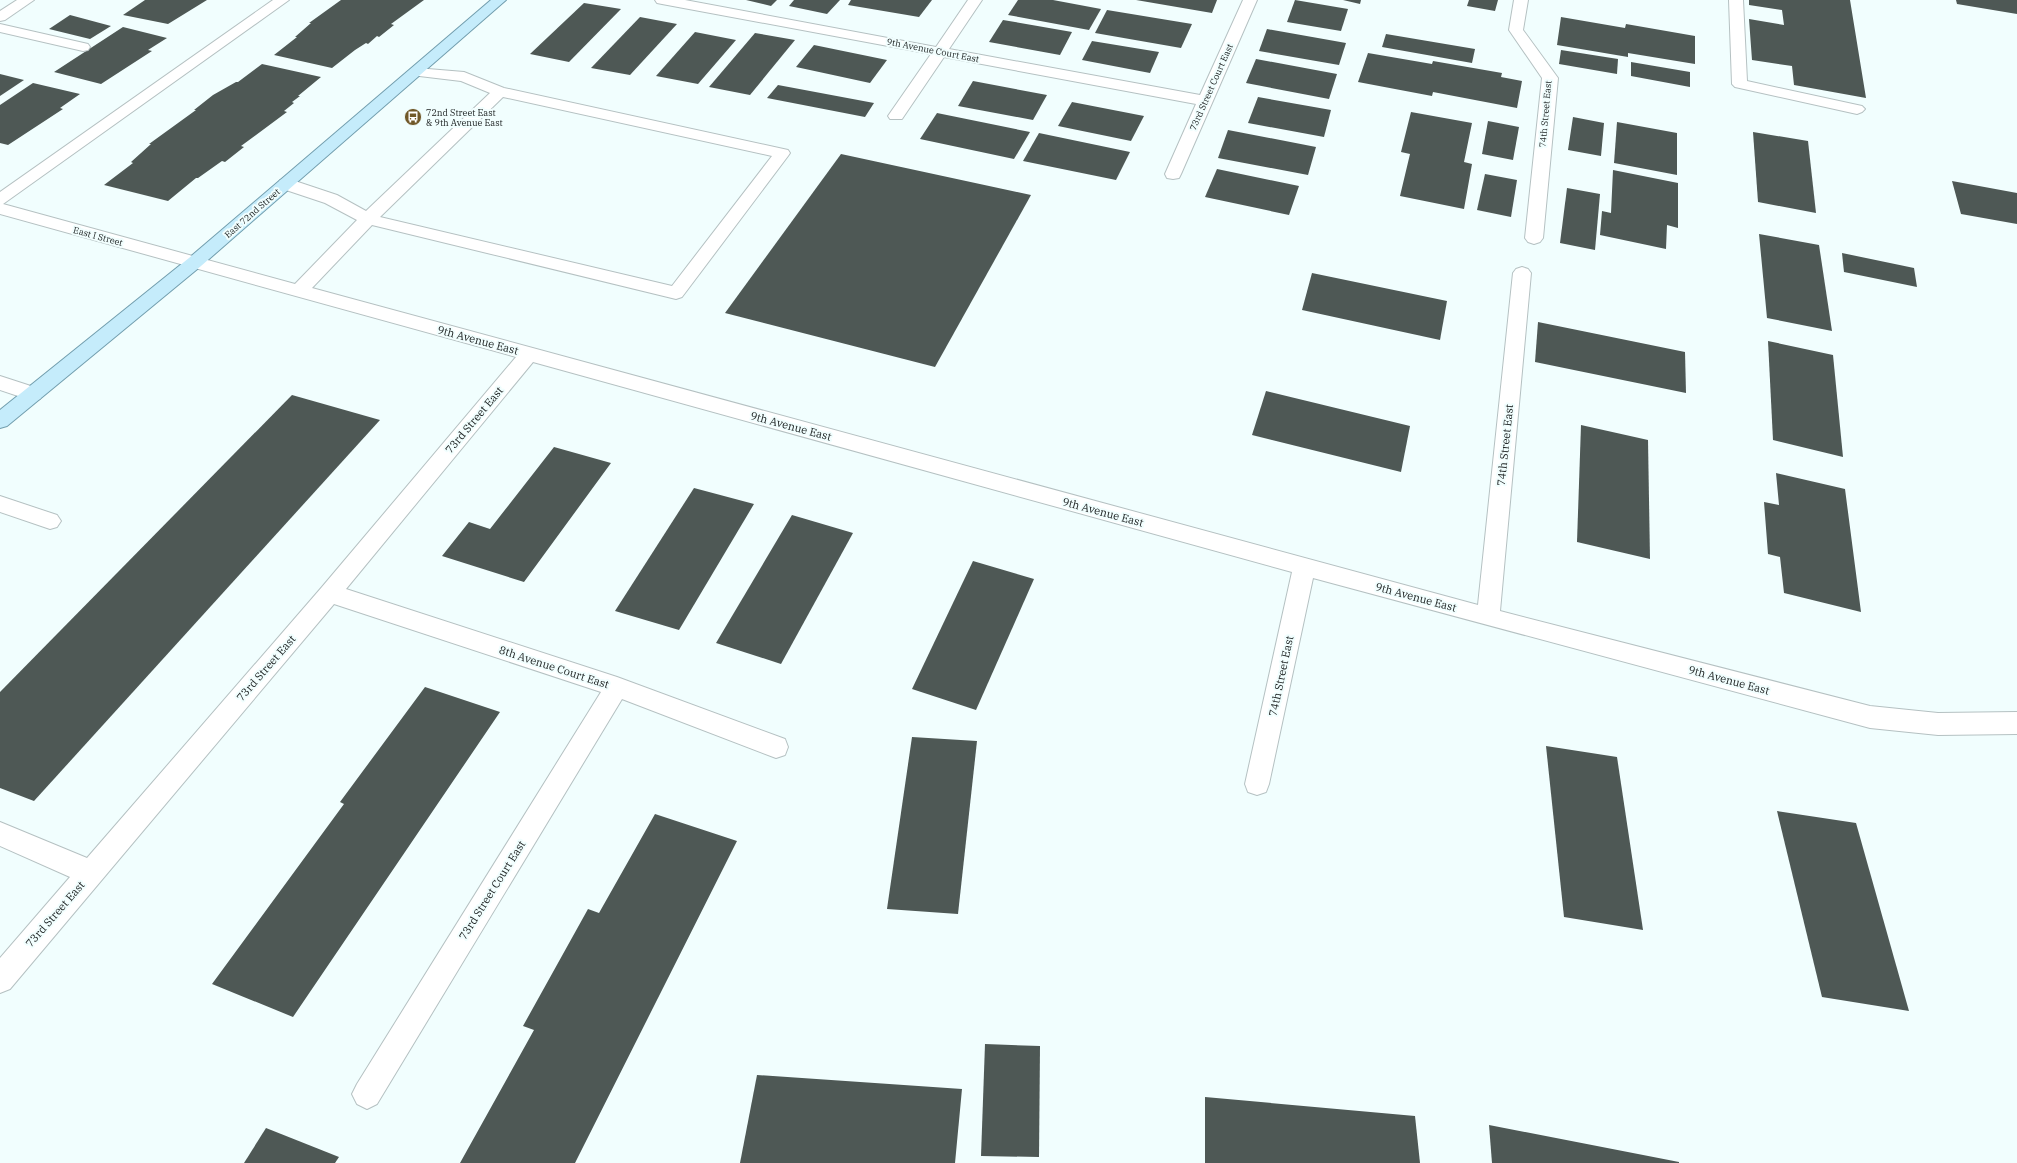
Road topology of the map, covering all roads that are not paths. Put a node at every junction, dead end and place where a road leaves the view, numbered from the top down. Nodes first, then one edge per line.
1 (27, 0) edge
2 (282, 0) edge
3 (499, 0) edge
4 (662, 0) edge
5 (975, 0) edge
6 (1250, 0) edge
7 (1520, 0) edge
8 (1736, 0) edge
9 (0, 17) edge
10 (0, 28) edge
11 (83, 47) dead end
12 (939, 51) junction
13 (416, 72) junction
14 (500, 92) junction
15 (1205, 101) junction
16 (1856, 109) dead end
17 (896, 116) dead end
18 (1173, 174) dead end
19 (286, 184) junction
20 (0, 200) edge
21 (0, 209) edge
22 (368, 219) junction
23 (1534, 238) dead end
24 (195, 262) junction
25 (1522, 273) dead end
26 (298, 291) junction
27 (529, 354) junction
28 (0, 383) edge
29 (33, 394) junction
30 (0, 421) edge
31 (0, 504) edge
32 (50, 521) dead end
33 (1304, 567) junction
34 (330, 593) junction
35 (1488, 617) junction
36 (617, 687) junction
37 (2017, 723) edge
38 (776, 747) dead end
39 (1257, 784) dead end
40 (0, 834) edge
41 (91, 873) junction
42 (0, 979) edge
43 (367, 1094) dead end

1 - 9 street
2 - 20 street
3 - 13 main road, East 72nd Street
4 - 12 street, 9th Avenue Court East
5 - 12 street
6 - 15 street, 73rd Street Court East
7 - 23 street, 74th Street East
8 - 16 street
10 - 11 street
12 - 15 street, 9th Avenue Court East
12 - 17 street
13 - 14 street
13 - 19 main road, East 72nd Street
14 - 22 street
14 - 22 street
15 - 18 street, 73rd Street Court East
19 - 22 street
19 - 24 main road, East 72nd Street
21 - 24 street, East I Street
22 - 26 street
24 - 26 street, 9th Avenue East
24 - 29 main road, East 72nd Street
25 - 35 street, 74th Street East
26 - 27 street, 9th Avenue East
27 - 33 street, 9th Avenue East
27 - 34 street, 73rd Street East
28 - 29 street
29 - 30 main road, East 72nd Street
31 - 32 street
33 - 35 street, 9th Avenue East
33 - 39 street, 74th Street East
34 - 36 street, 8th Avenue Court East
34 - 41 street, 73rd Street East
35 - 37 street, 9th Avenue East
36 - 38 street, 8th Avenue Court East
36 - 43 street, 73rd Street Court East
40 - 41 street
41 - 42 street, 73rd Street East

